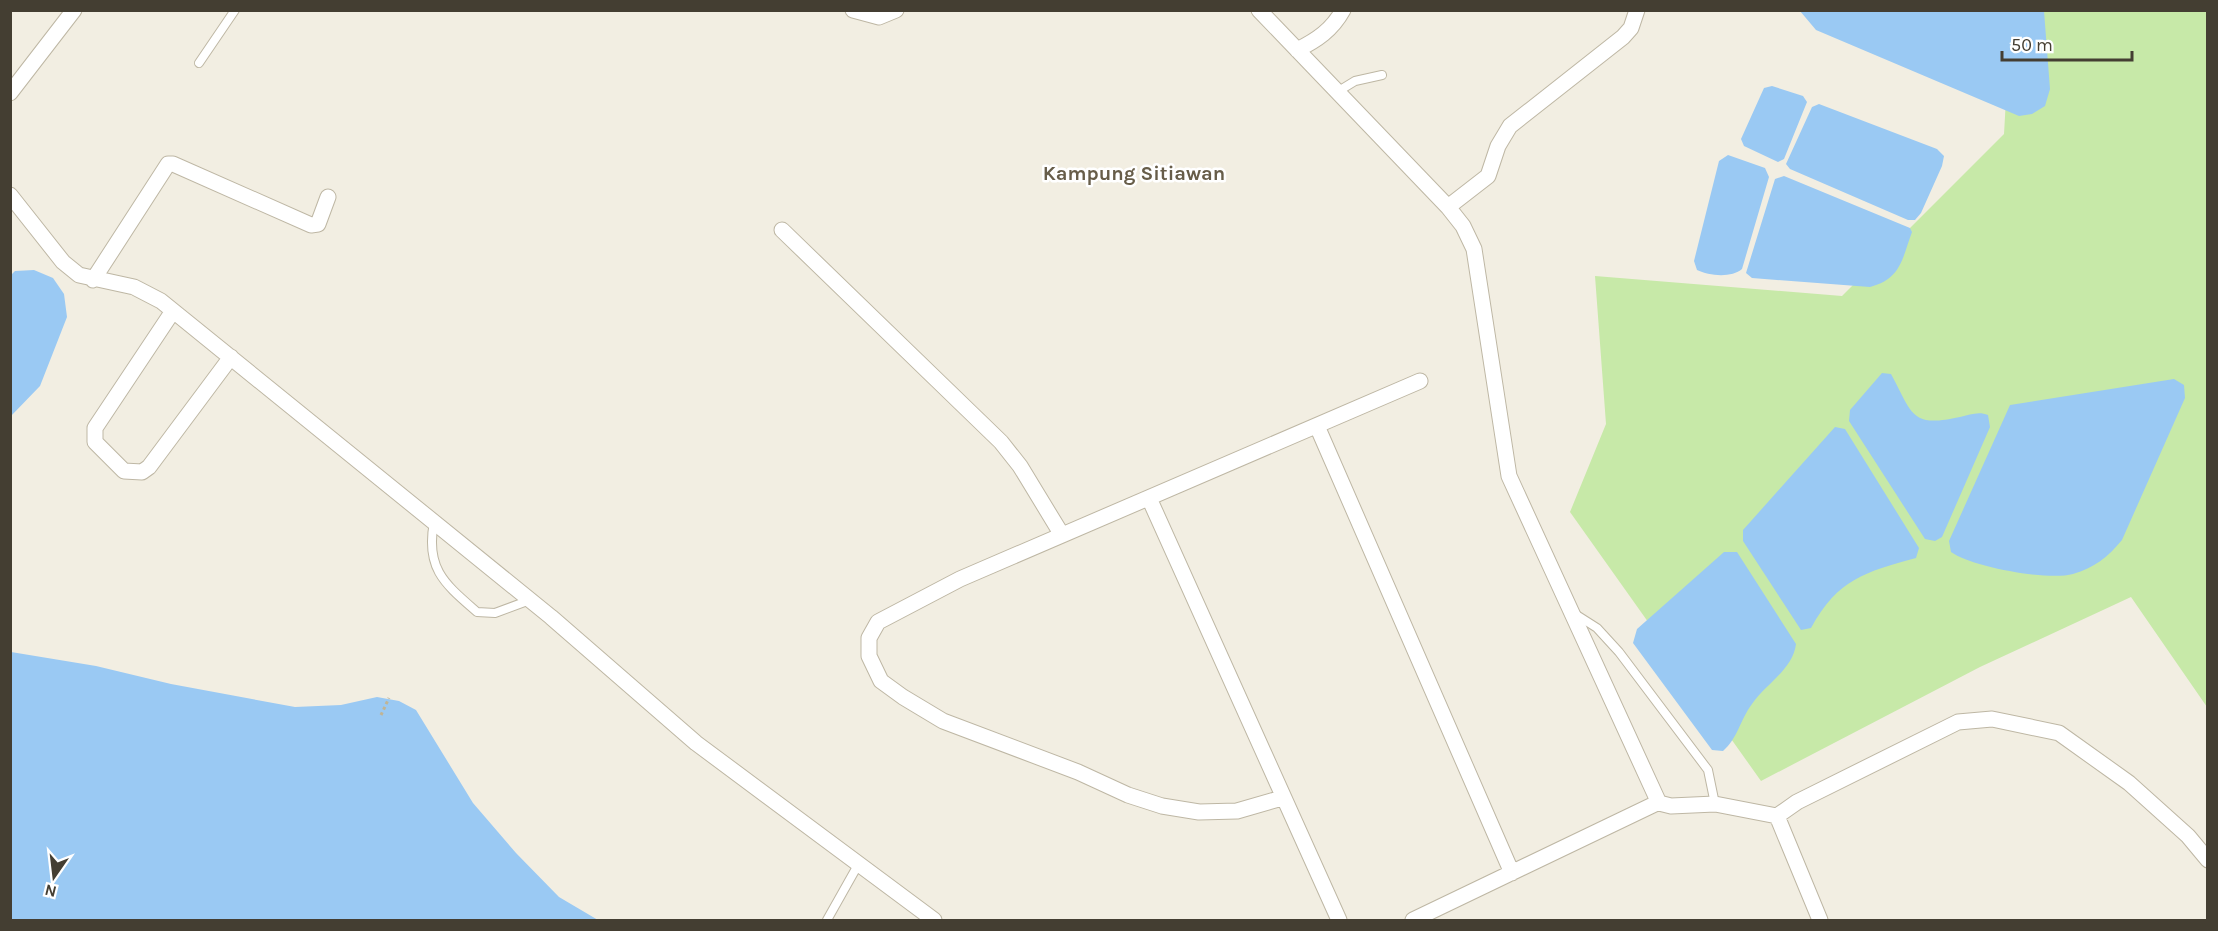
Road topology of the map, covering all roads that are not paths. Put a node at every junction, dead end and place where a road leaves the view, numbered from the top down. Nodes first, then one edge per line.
1 (74, 10) edge
2 (236, 10) edge
3 (853, 10) edge
4 (896, 10) edge
5 (1259, 10) edge
6 (1343, 10) edge
7 (1637, 10) edge
8 (1297, 50) junction
9 (198, 63) dead end
10 (1382, 75) dead end
11 (1337, 92) junction
12 (10, 93) edge
13 (10, 195) edge
14 (328, 197) dead end
15 (1448, 207) junction
16 (782, 230) dead end
17 (93, 279) junction
18 (172, 310) junction
19 (231, 357) junction
20 (1420, 381) dead end
21 (1317, 426) junction
22 (1149, 498) junction
23 (434, 522) junction
24 (1062, 535) junction
25 (530, 600) junction
26 (1571, 612) junction
27 (1282, 798) junction
28 (1659, 802) junction
29 (1715, 804) junction
30 (1777, 816) junction
31 (2208, 860) edge
32 (858, 865) junction
33 (1512, 873) junction
34 (827, 921) edge
35 (934, 921) edge
36 (1339, 921) edge
37 (1413, 921) edge
38 (1820, 921) edge

1 - 12 street
2 - 9 lane
3 - 4 street
5 - 8 street
6 - 8 street
7 - 15 street
8 - 11 street
10 - 11 lane
11 - 15 street
13 - 17 street
14 - 17 street
15 - 26 street
16 - 24 street
17 - 18 street
18 - 19 street
18 - 19 street
19 - 23 street
20 - 21 street
21 - 22 street
21 - 33 street
22 - 24 street
22 - 27 street
23 - 25 street
23 - 25 lane
24 - 27 street
25 - 32 street
26 - 28 street
26 - 29 lane
27 - 36 street
28 - 29 street
28 - 33 street
29 - 30 street
30 - 31 street
30 - 38 street
32 - 34 lane
32 - 35 street
33 - 37 street

